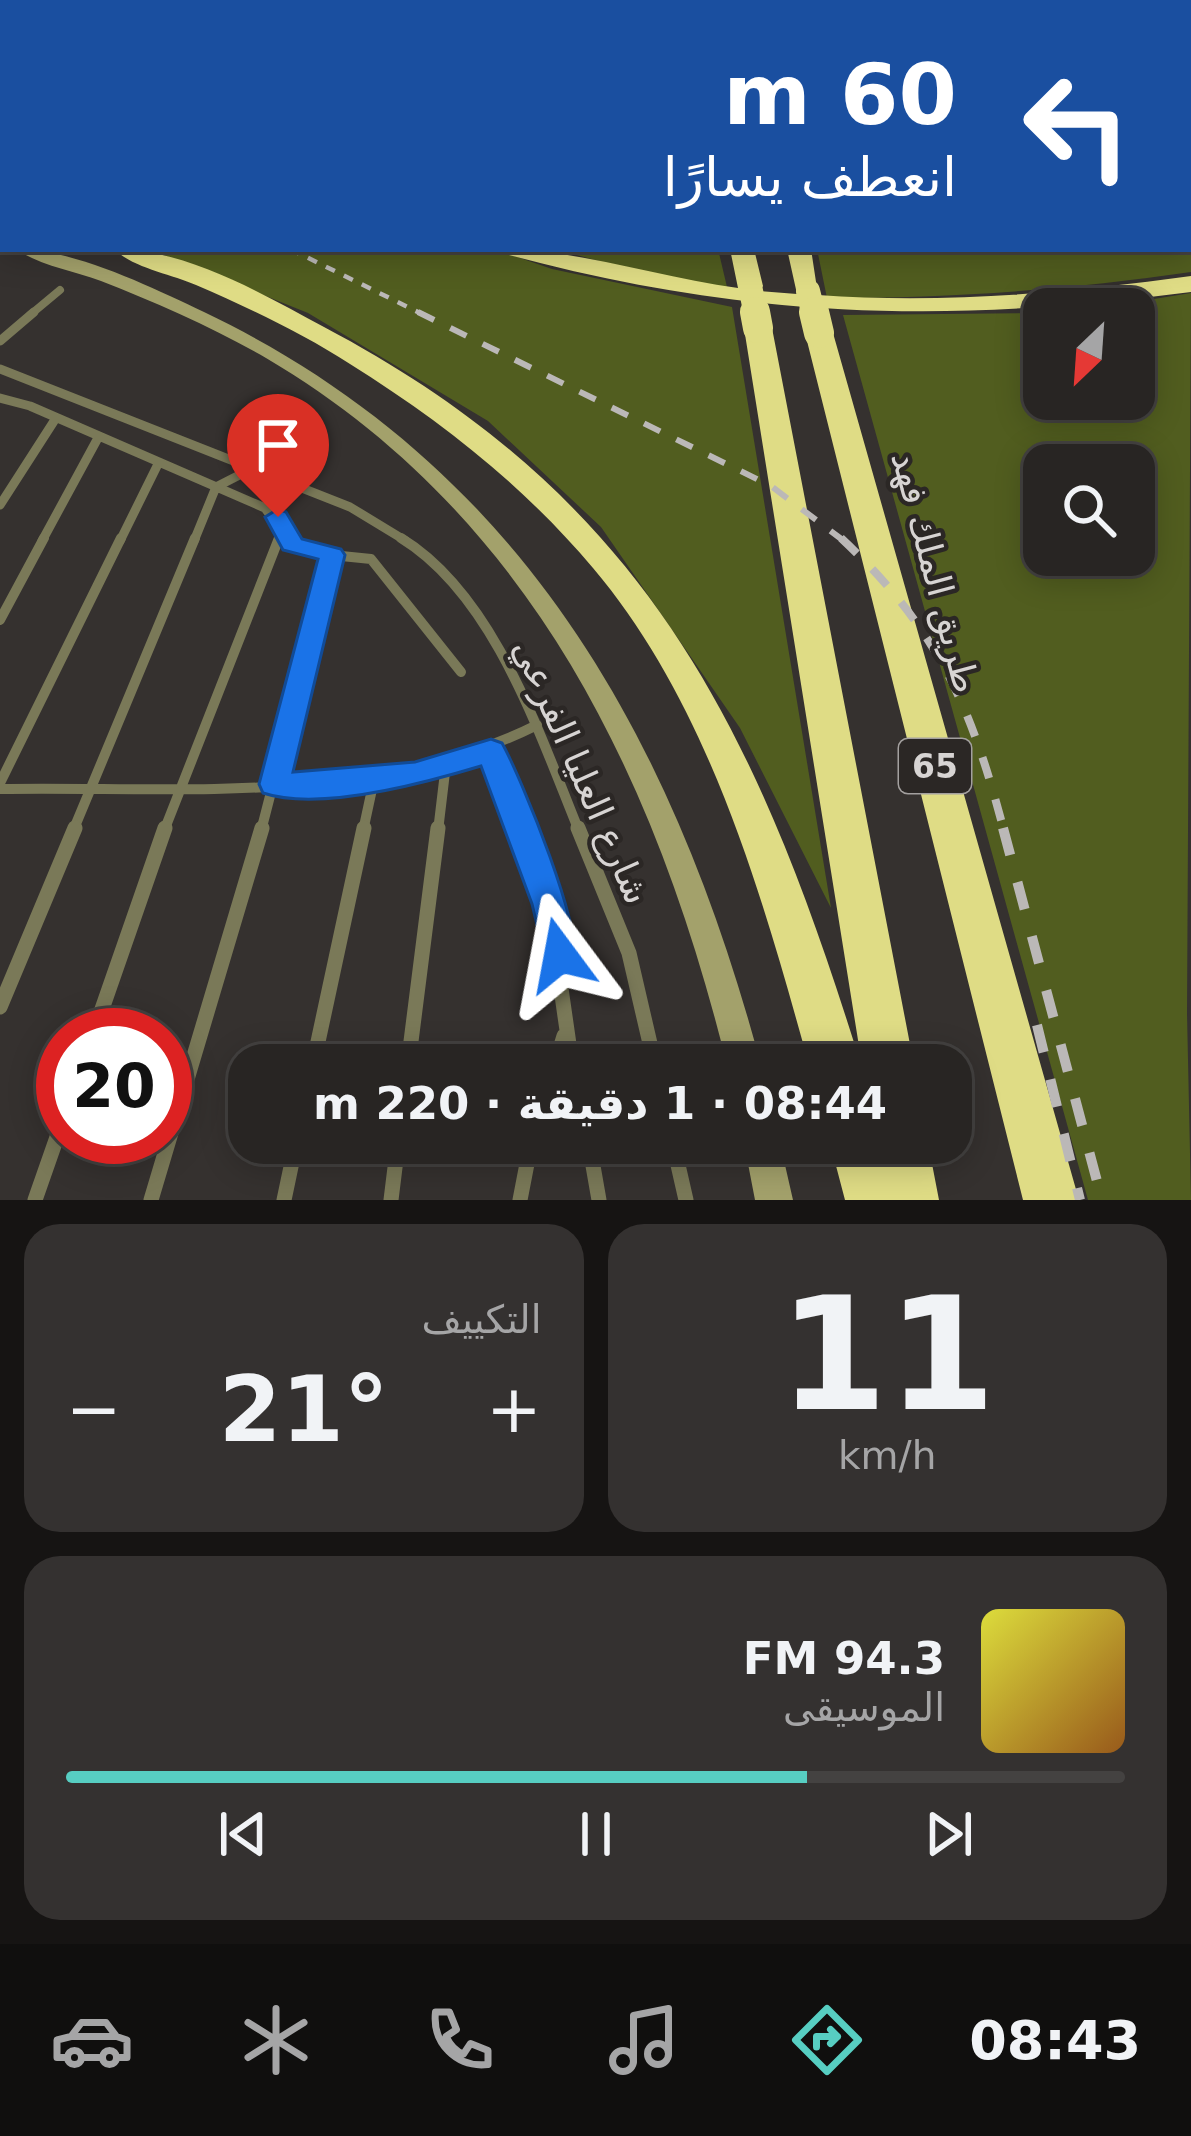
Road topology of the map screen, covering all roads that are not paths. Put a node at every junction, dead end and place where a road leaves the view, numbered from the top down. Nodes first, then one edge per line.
1 (30, 252) edge
2 (133, 252) edge
3 (524, 252) edge
4 (743, 252) edge
5 (800, 252) edge
6 (1191, 284) edge
7 (60, 290) dead end
8 (0, 341) edge
9 (0, 369) edge
10 (0, 398) edge
11 (56, 418) junction
12 (99, 436) junction
13 (159, 462) junction
14 (255, 467) junction
15 (216, 487) junction
16 (0, 505) edge
17 (283, 528) junction
18 (332, 555) junction
19 (0, 620) edge
20 (461, 672) dead end
21 (537, 725) junction
22 (491, 751) junction
23 (446, 764) junction
24 (374, 780) junction
25 (274, 784) junction
26 (0, 786) edge
27 (180, 786) junction
28 (92, 787) junction
29 (0, 1007) edge
30 (102, 1008) edge
31 (565, 1033) junction
32 (317, 1044) edge
33 (411, 1044) edge
34 (562, 1044) edge
35 (567, 1044) edge
36 (650, 1044) edge
37 (739, 1044) edge
38 (829, 1044) edge
39 (884, 1044) edge
40 (48, 1164) edge
41 (292, 1164) edge
42 (395, 1164) edge
43 (527, 1164) edge
44 (593, 1164) edge
45 (678, 1164) edge
46 (767, 1164) edge
47 (863, 1164) edge
48 (905, 1164) edge
49 (35, 1200) edge
50 (151, 1200) edge
51 (284, 1200) edge
52 (391, 1200) edge
53 (520, 1200) edge
54 (599, 1200) edge
55 (686, 1200) edge
56 (775, 1200) edge
57 (873, 1200) edge
58 (911, 1200) edge
59 (1051, 1200) edge

1 - 37 street
2 - 38 highway
3 - 6 highway
4 - 39 highway, bridge
5 - 59 highway, طريق الملك فهد / 65, bridge
7 - 8 lane
9 - 14 lane, شارع العليا الفرعي
10 - 11 lane
11 - 12 lane
11 - 16 lane
12 - 13 lane
12 - 19 lane
13 - 15 lane
13 - 26 lane
14 - 15 lane
14 - 21 lane, شارع العليا الفرعي
15 - 17 lane
15 - 28 lane
17 - 18 lane
17 - 27 lane
18 - 20 lane
18 - 25 lane
21 - 22 lane
21 - 36 lane, شارع العليا الفرعي
22 - 23 lane
22 - 31 lane
23 - 24 lane
23 - 33 lane
24 - 25 lane
24 - 32 lane
25 - 27 lane
25 - 50 lane
26 - 28 lane
27 - 28 lane
27 - 30 lane
28 - 29 lane
31 - 34 lane
31 - 35 lane
40 - 49 lane
41 - 51 lane
42 - 52 lane
43 - 53 lane
44 - 54 lane
45 - 55 lane
46 - 56 street
47 - 57 highway
48 - 58 highway

